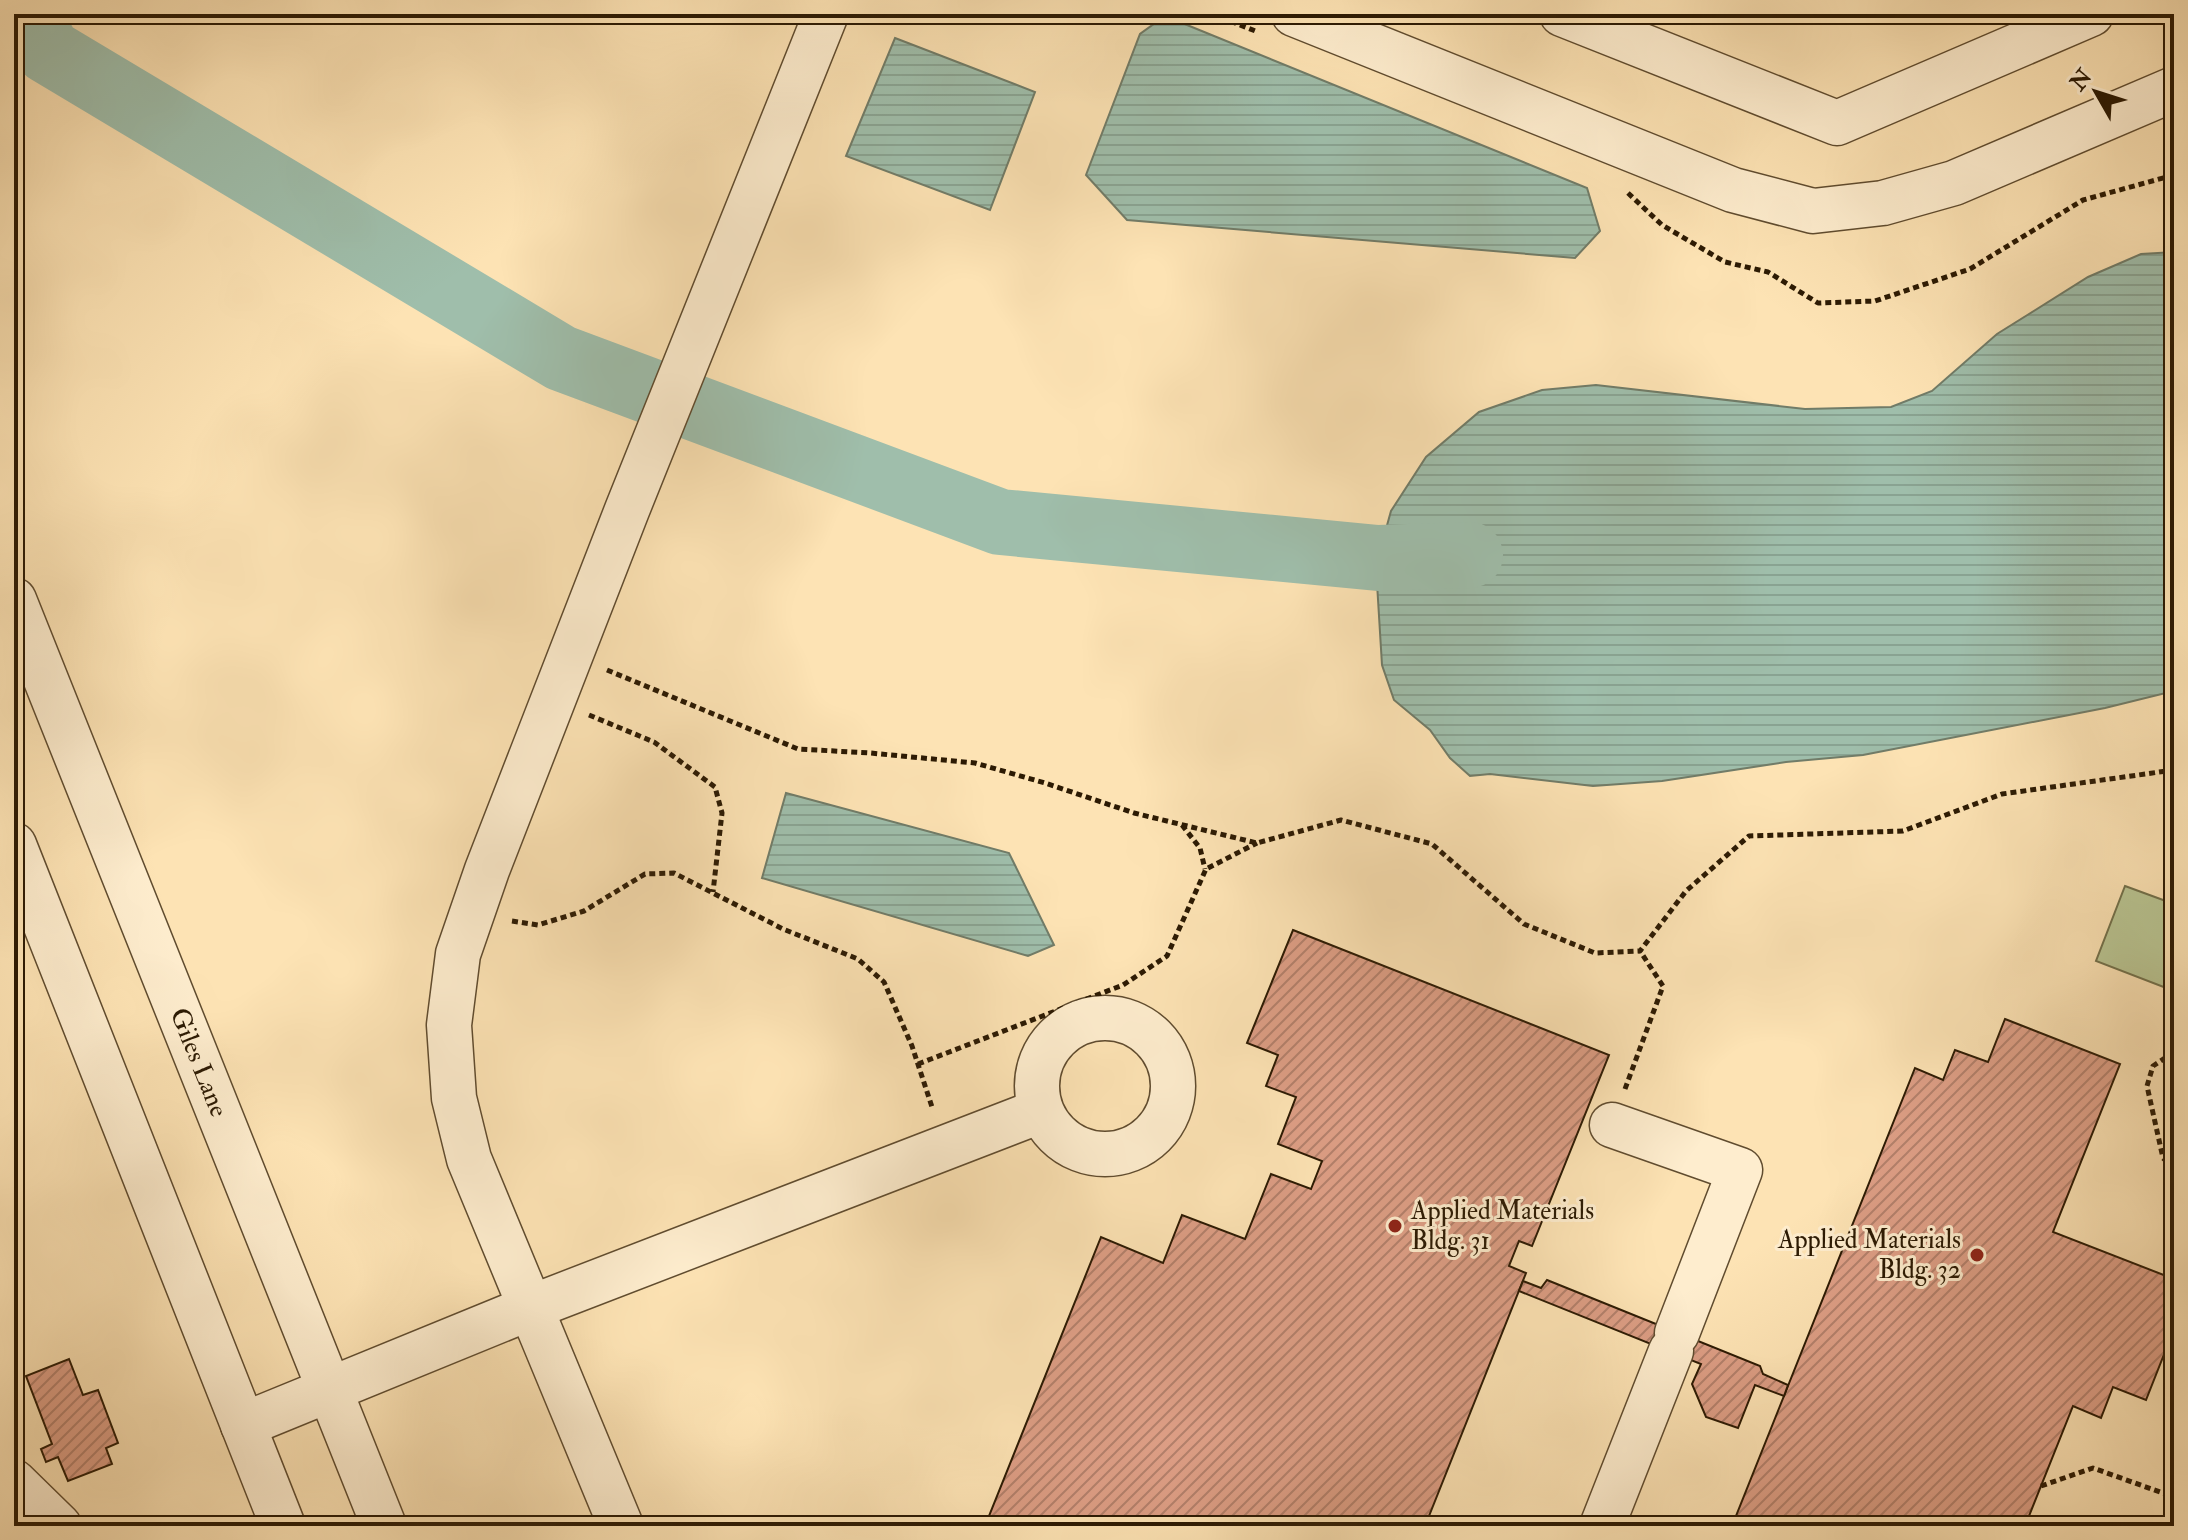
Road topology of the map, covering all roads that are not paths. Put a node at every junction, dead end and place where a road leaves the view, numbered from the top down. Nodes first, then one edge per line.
1 (826, 14) edge
2 (1294, 14) edge
3 (1562, 14) edge
4 (2091, 14) edge
5 (2174, 89) edge
6 (14, 600) edge
7 (14, 845) edge
8 (1040, 1111) dead end
9 (1612, 1125) road end
10 (532, 1307) junction
11 (330, 1390) junction
12 (243, 1425) junction
13 (14, 1482) edge
14 (59, 1526) edge
15 (283, 1526) edge
16 (384, 1526) edge
17 (621, 1526) edge
18 (1602, 1526) edge

1 - 10 street
2 - 5 street
3 - 4 street
6 - 11 street, Giles Lane
7 - 12 street
8 - 10 street
9 - 18 street
10 - 11 street
10 - 17 street
11 - 12 street
11 - 16 street, Giles Lane
12 - 15 street
13 - 14 street

